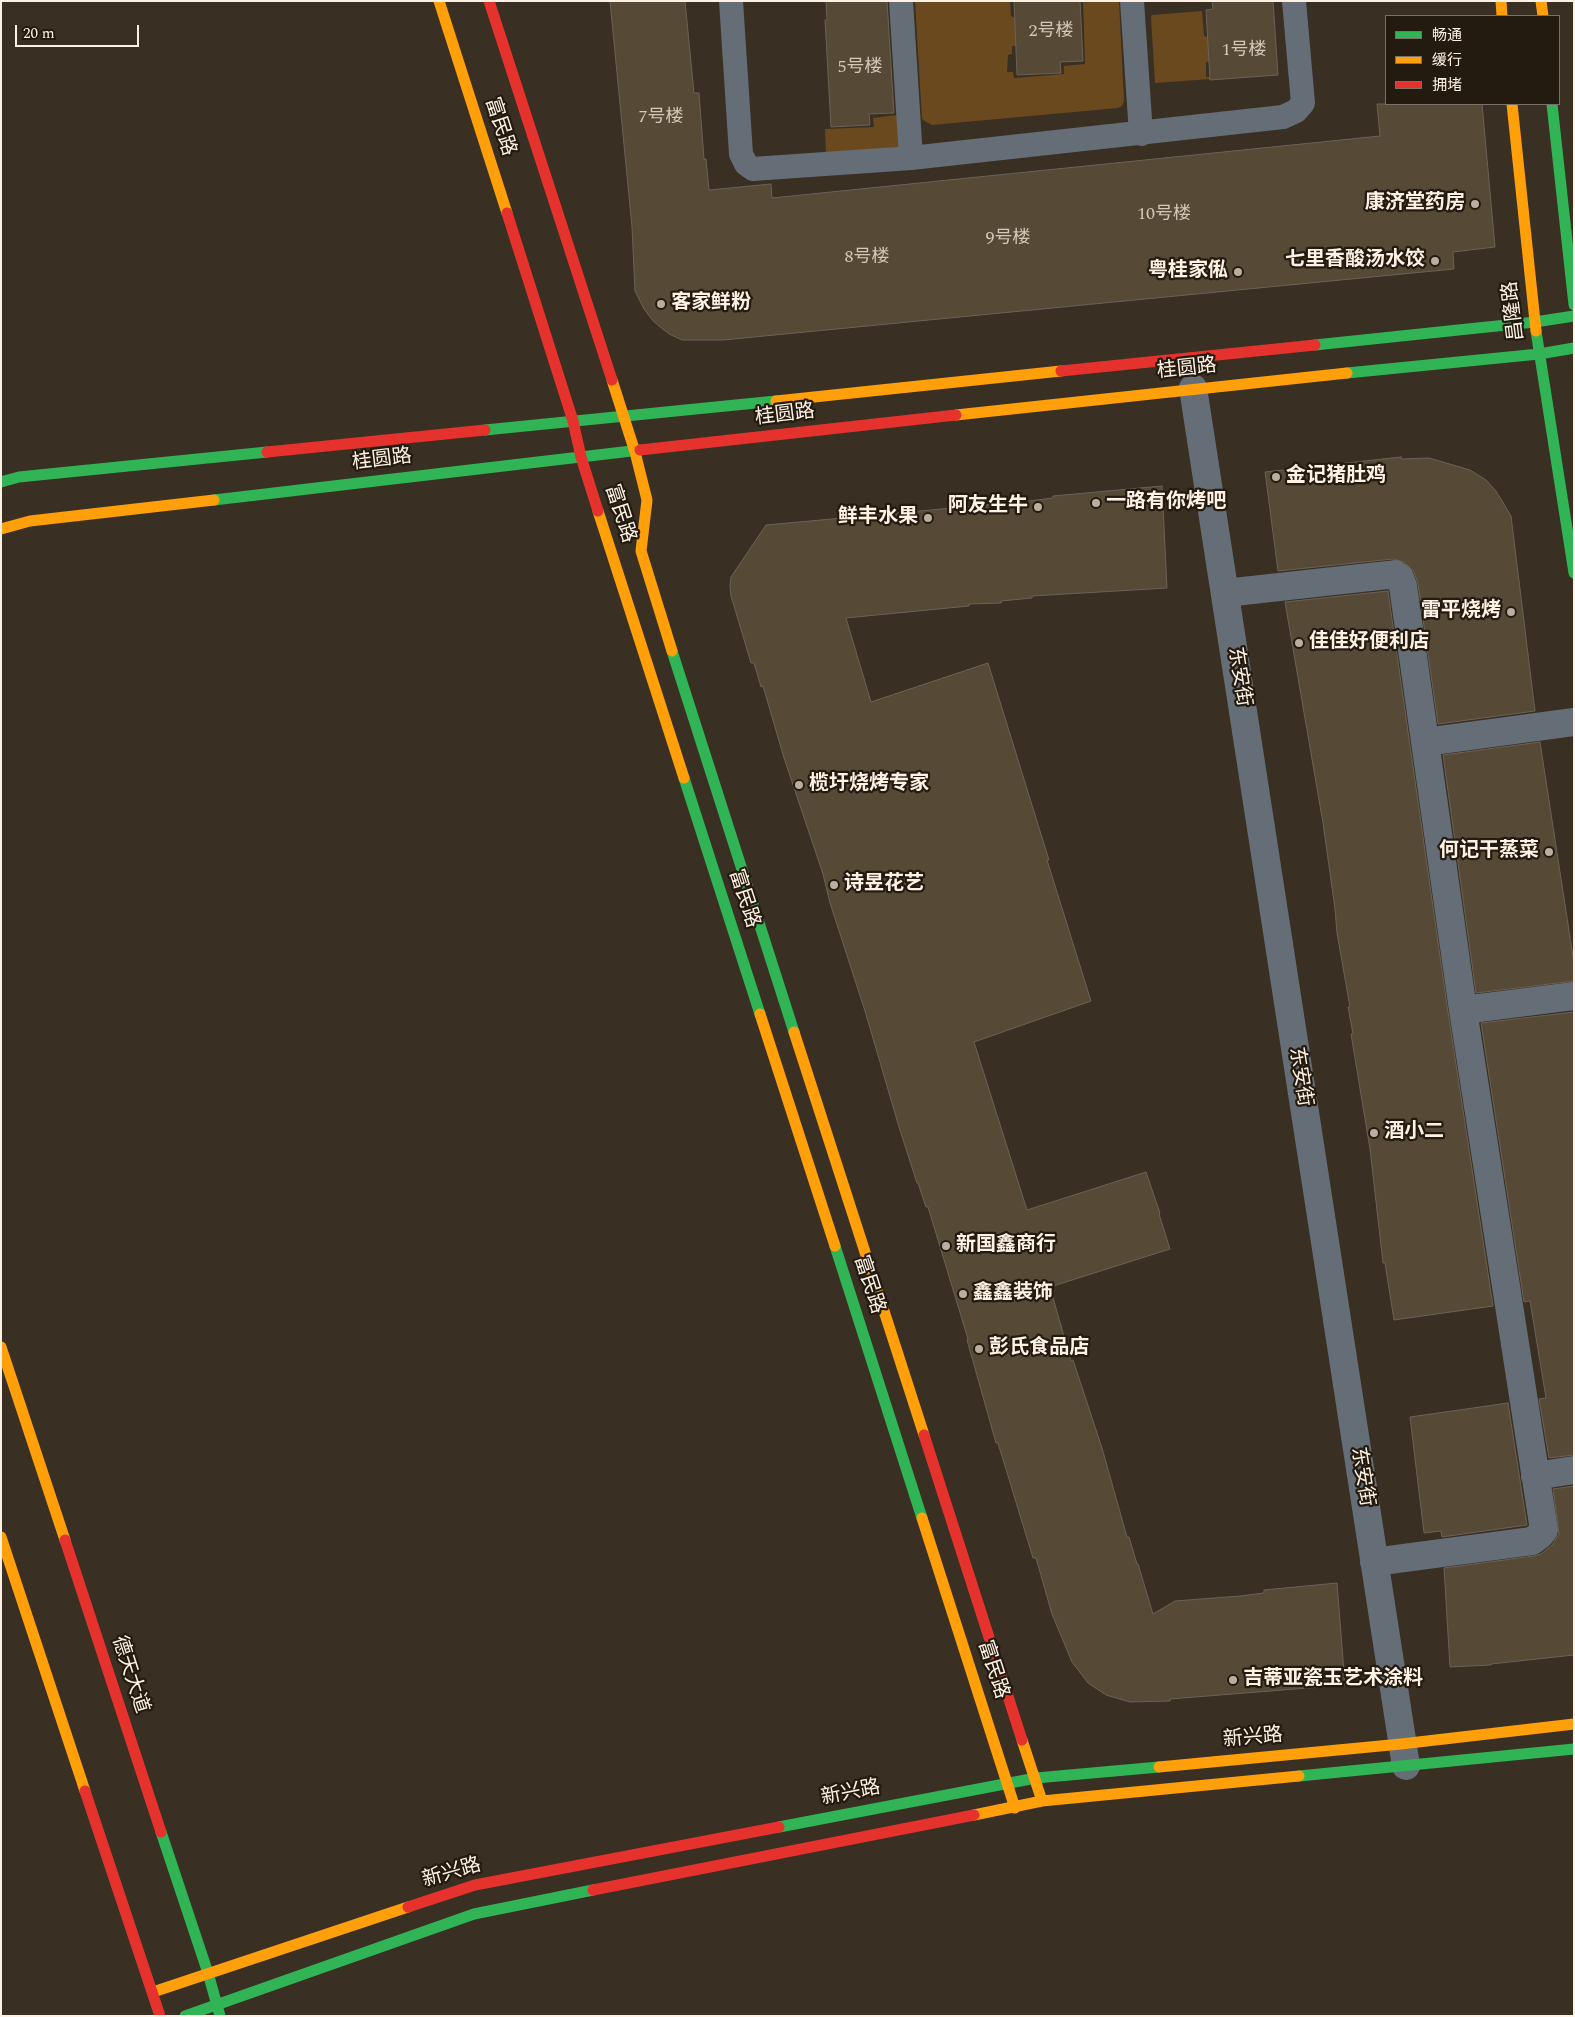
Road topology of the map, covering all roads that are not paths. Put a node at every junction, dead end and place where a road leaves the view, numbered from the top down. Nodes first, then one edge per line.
1 (439, 1) edge
2 (490, 1) edge
3 (731, 1) edge
4 (901, 1) edge
5 (1132, 1) edge
6 (1294, 1) edge
7 (1501, 1) edge
8 (1542, 1) edge
9 (1502, 15) edge
10 (1543, 15) edge
11 (1512, 105) edge
12 (1552, 105) edge
13 (1141, 134) junction
14 (911, 158) junction
15 (1574, 306) edge
16 (1574, 316) edge
17 (1535, 322) junction
18 (1574, 348) edge
19 (1539, 354) junction
20 (1194, 388) junction
21 (623, 417) junction
22 (573, 421) junction
23 (635, 452) junction
24 (582, 457) junction
25 (1, 482) edge
26 (1, 529) edge
27 (1574, 573) edge
28 (1225, 593) junction
29 (1574, 722) edge
30 (1425, 742) junction
31 (1574, 996) edge
32 (1463, 1010) junction
33 (1, 1347) edge
34 (1574, 1470) edge
35 (1535, 1476) junction
36 (1, 1537) edge
37 (1374, 1562) junction
38 (1574, 1724) edge
39 (1574, 1749) edge
40 (1404, 1755) junction
41 (1036, 1778) junction
42 (1008, 1783) junction
43 (1042, 1802) junction
44 (1015, 1808) junction
45 (208, 1974) junction
46 (153, 1992) junction
47 (217, 2004) junction
48 (160, 2016) edge
49 (185, 2016) edge
50 (220, 2016) edge

1 - 22 street, 富民路
2 - 21 street, 富民路
3 - 14 lane
4 - 14 lane
5 - 13 lane
6 - 13 lane
7 - 9 street
8 - 10 street
11 - 17 street, 昌隆路
12 - 15 street
13 - 14 lane
16 - 17 street, 桂圆路
17 - 19 street, 昌隆路
17 - 21 street, 桂圆路
18 - 19 street, 桂圆路
19 - 20 street, 桂圆路
19 - 27 street, 昌隆路
20 - 23 street, 桂圆路
20 - 28 street, 东安街
21 - 22 street, 桂圆路
21 - 23 street, 富民路
22 - 24 street, 富民路
22 - 25 street, 桂圆路
23 - 24 street, 桂圆路
23 - 41 street, 富民路
24 - 26 street, 桂圆路
24 - 42 street, 富民路
28 - 30 street
28 - 37 street, 东安街
29 - 30 street
30 - 32 street
31 - 32 street
32 - 35 street
33 - 45 street, 德天大道
34 - 35 street
35 - 37 street
36 - 46 street
37 - 40 street, 东安街
38 - 40 street, 新兴路
39 - 40 street, 新兴路
40 - 41 street, 新兴路
40 - 43 street, 新兴路
41 - 42 street, 新兴路
41 - 43 street, 富民路
42 - 44 street, 富民路
42 - 45 street, 新兴路
43 - 44 street, 新兴路
44 - 47 street, 新兴路
45 - 46 street, 新兴路
45 - 47 street, 德天大道
46 - 48 street
47 - 49 street, 新兴路
47 - 50 street, 德天大道

